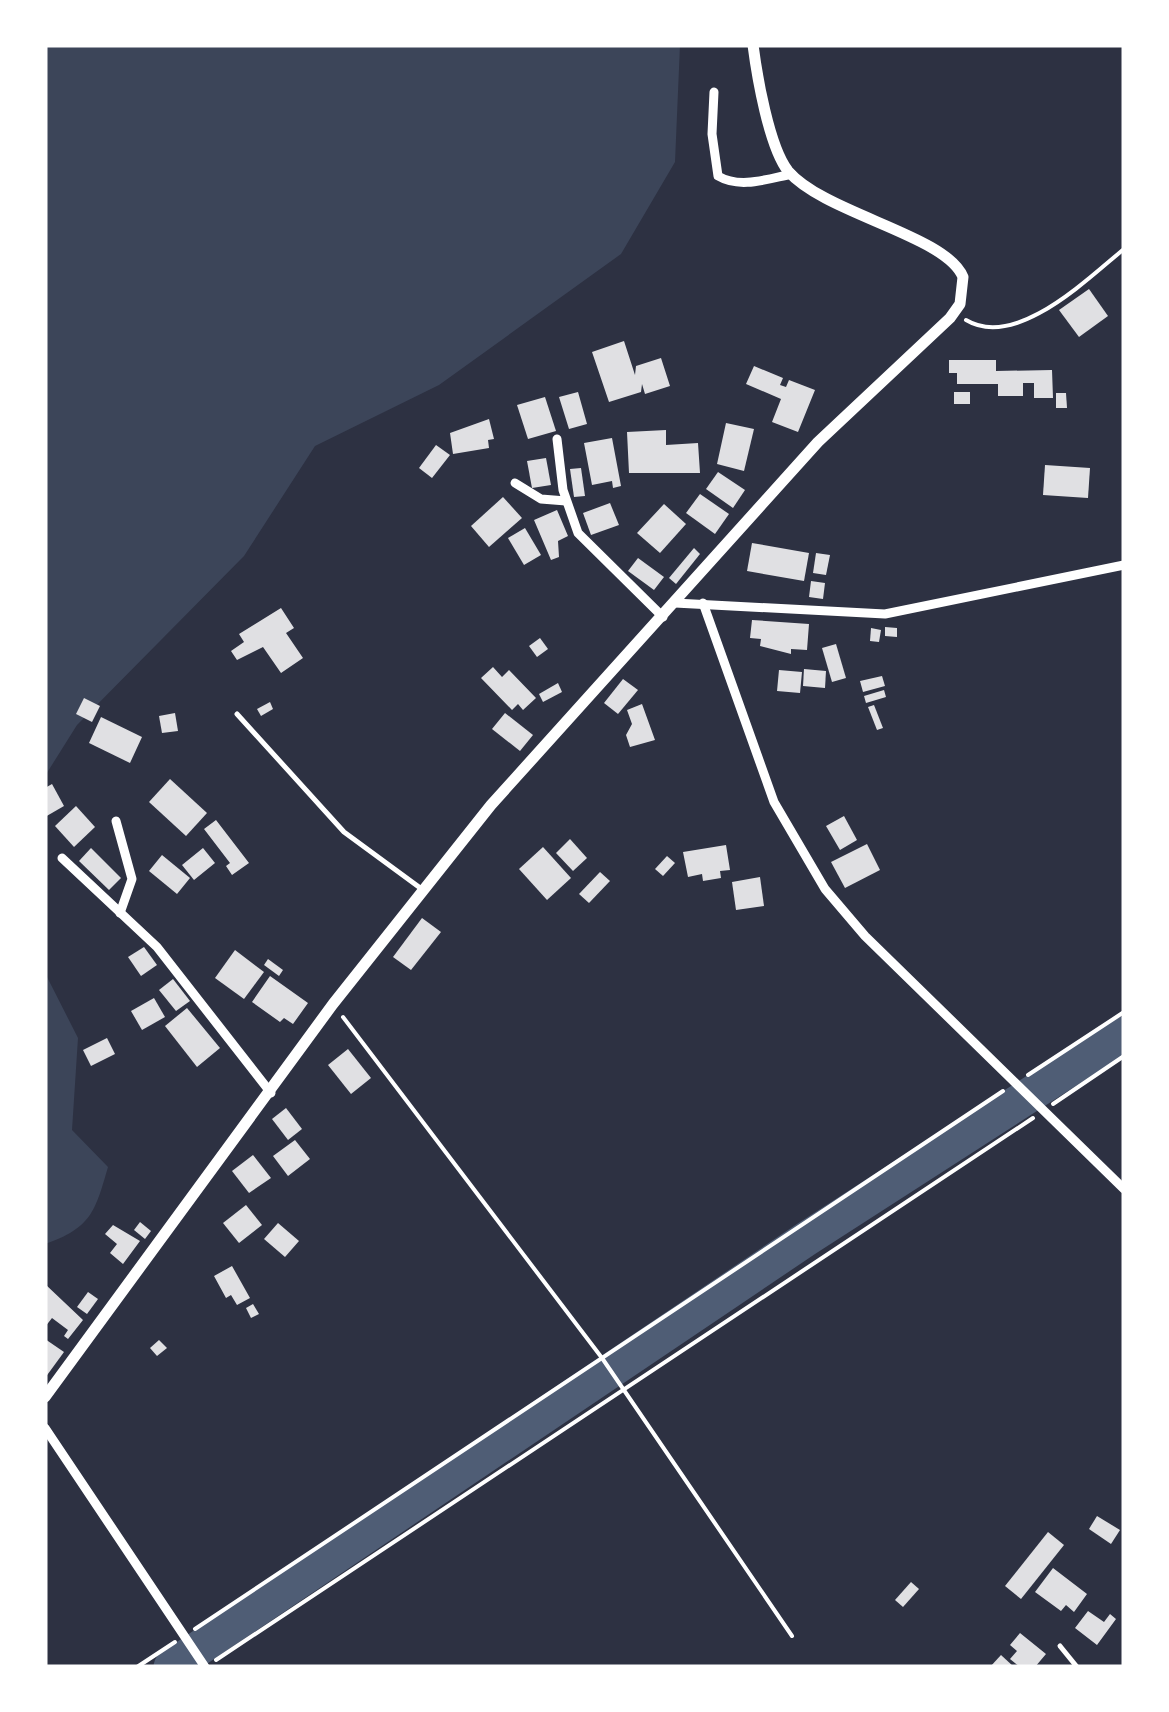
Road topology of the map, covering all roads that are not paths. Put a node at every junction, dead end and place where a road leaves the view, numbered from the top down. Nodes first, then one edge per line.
1 (753, 45) edge
2 (714, 92) dead end
3 (792, 174) junction
4 (557, 439) dead end
5 (515, 483) dead end
6 (566, 501) junction
7 (1124, 566) edge
8 (702, 602) junction
9 (675, 603) junction
10 (663, 617) junction
11 (237, 714) dead end
12 (116, 821) dead end
13 (62, 858) dead end
14 (423, 890) junction
15 (120, 914) junction
16 (271, 1093) junction
17 (1124, 1189) edge
18 (45, 1397) edge
19 (45, 1428) edge
20 (1060, 1646) dead end
21 (205, 1666) edge
22 (1077, 1667) edge

1 - 3 street
2 - 3 street
3 - 9 street
4 - 6 street
5 - 6 street
6 - 10 street
7 - 8 street
8 - 9 street
8 - 17 street
9 - 10 street
10 - 14 street
11 - 14 lane
12 - 15 street
13 - 15 street
14 - 16 street
15 - 16 street
16 - 18 street
19 - 21 street
20 - 22 lane

